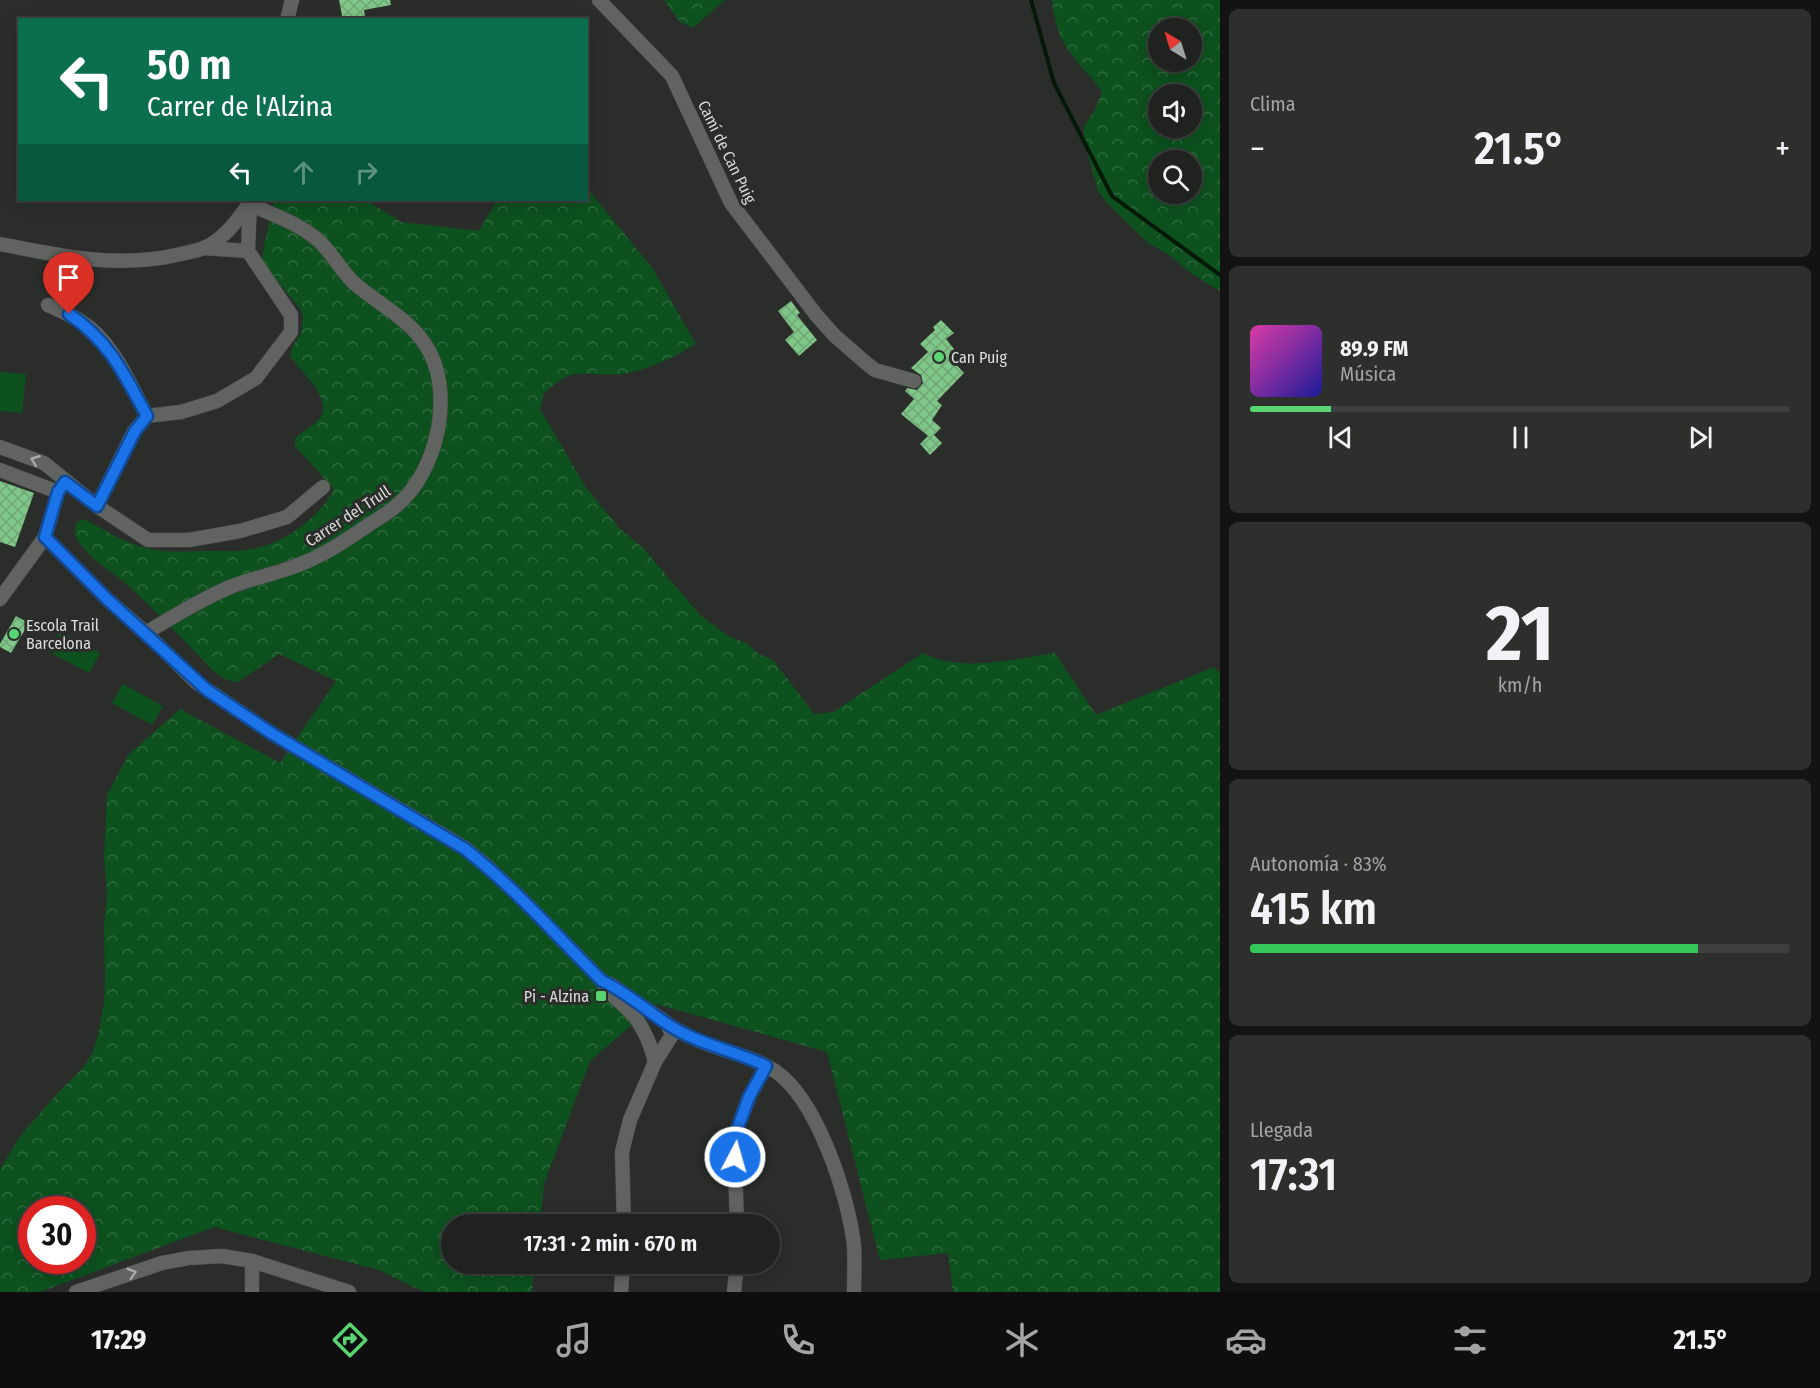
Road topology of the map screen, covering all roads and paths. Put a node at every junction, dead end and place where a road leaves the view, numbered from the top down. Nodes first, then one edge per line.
1 (292, 0) edge
2 (599, 0) edge
3 (288, 18) edge
4 (250, 202) edge
5 (0, 244) edge
6 (203, 248) junction
7 (248, 251) junction
8 (48, 305) dead end
9 (914, 381) dead end
10 (147, 416) junction
11 (0, 447) edge
12 (0, 470) edge
13 (61, 487) junction
14 (323, 488) dead end
15 (97, 506) junction
16 (45, 537) junction
17 (0, 599) edge
18 (146, 633) junction
19 (602, 981) junction
20 (667, 1024) junction
21 (648, 1038) junction
22 (694, 1038) junction
23 (667, 1043) junction
24 (654, 1062) junction
25 (766, 1066) junction
26 (624, 1214) edge
27 (737, 1214) edge
28 (252, 1261) junction
29 (622, 1274) edge
30 (736, 1274) edge
31 (76, 1292) edge
32 (252, 1292) edge
33 (349, 1292) edge
34 (621, 1292) edge
35 (734, 1292) edge
36 (854, 1292) edge

1 - 3 street
2 - 9 street, Camí de Can Puig
4 - 6 street
4 - 7 street
4 - 18 street, Carrer del Trull
5 - 6 street
6 - 7 street
7 - 10 street
8 - 10 street
10 - 15 street
13 -> 11 street, Carrer del Trull
12 - 13 street, Carrer del Trull
13 - 15 street, Carrer del Trull
13 - 16 street
14 - 15 street, Carrer del Trull
16 - 17 street
16 - 18 street
18 - 19 street
19 - 20 street
19 - 21 street
20 - 21 street
20 - 22 street
20 - 23 street
21 - 23 street
21 - 24 street
22 - 23 street
22 - 25 street
23 - 24 street
24 - 26 street
25 - 27 street
25 - 36 street
31 -> 28 street
28 - 32 street
28 - 33 street
29 - 34 street
30 - 35 street

